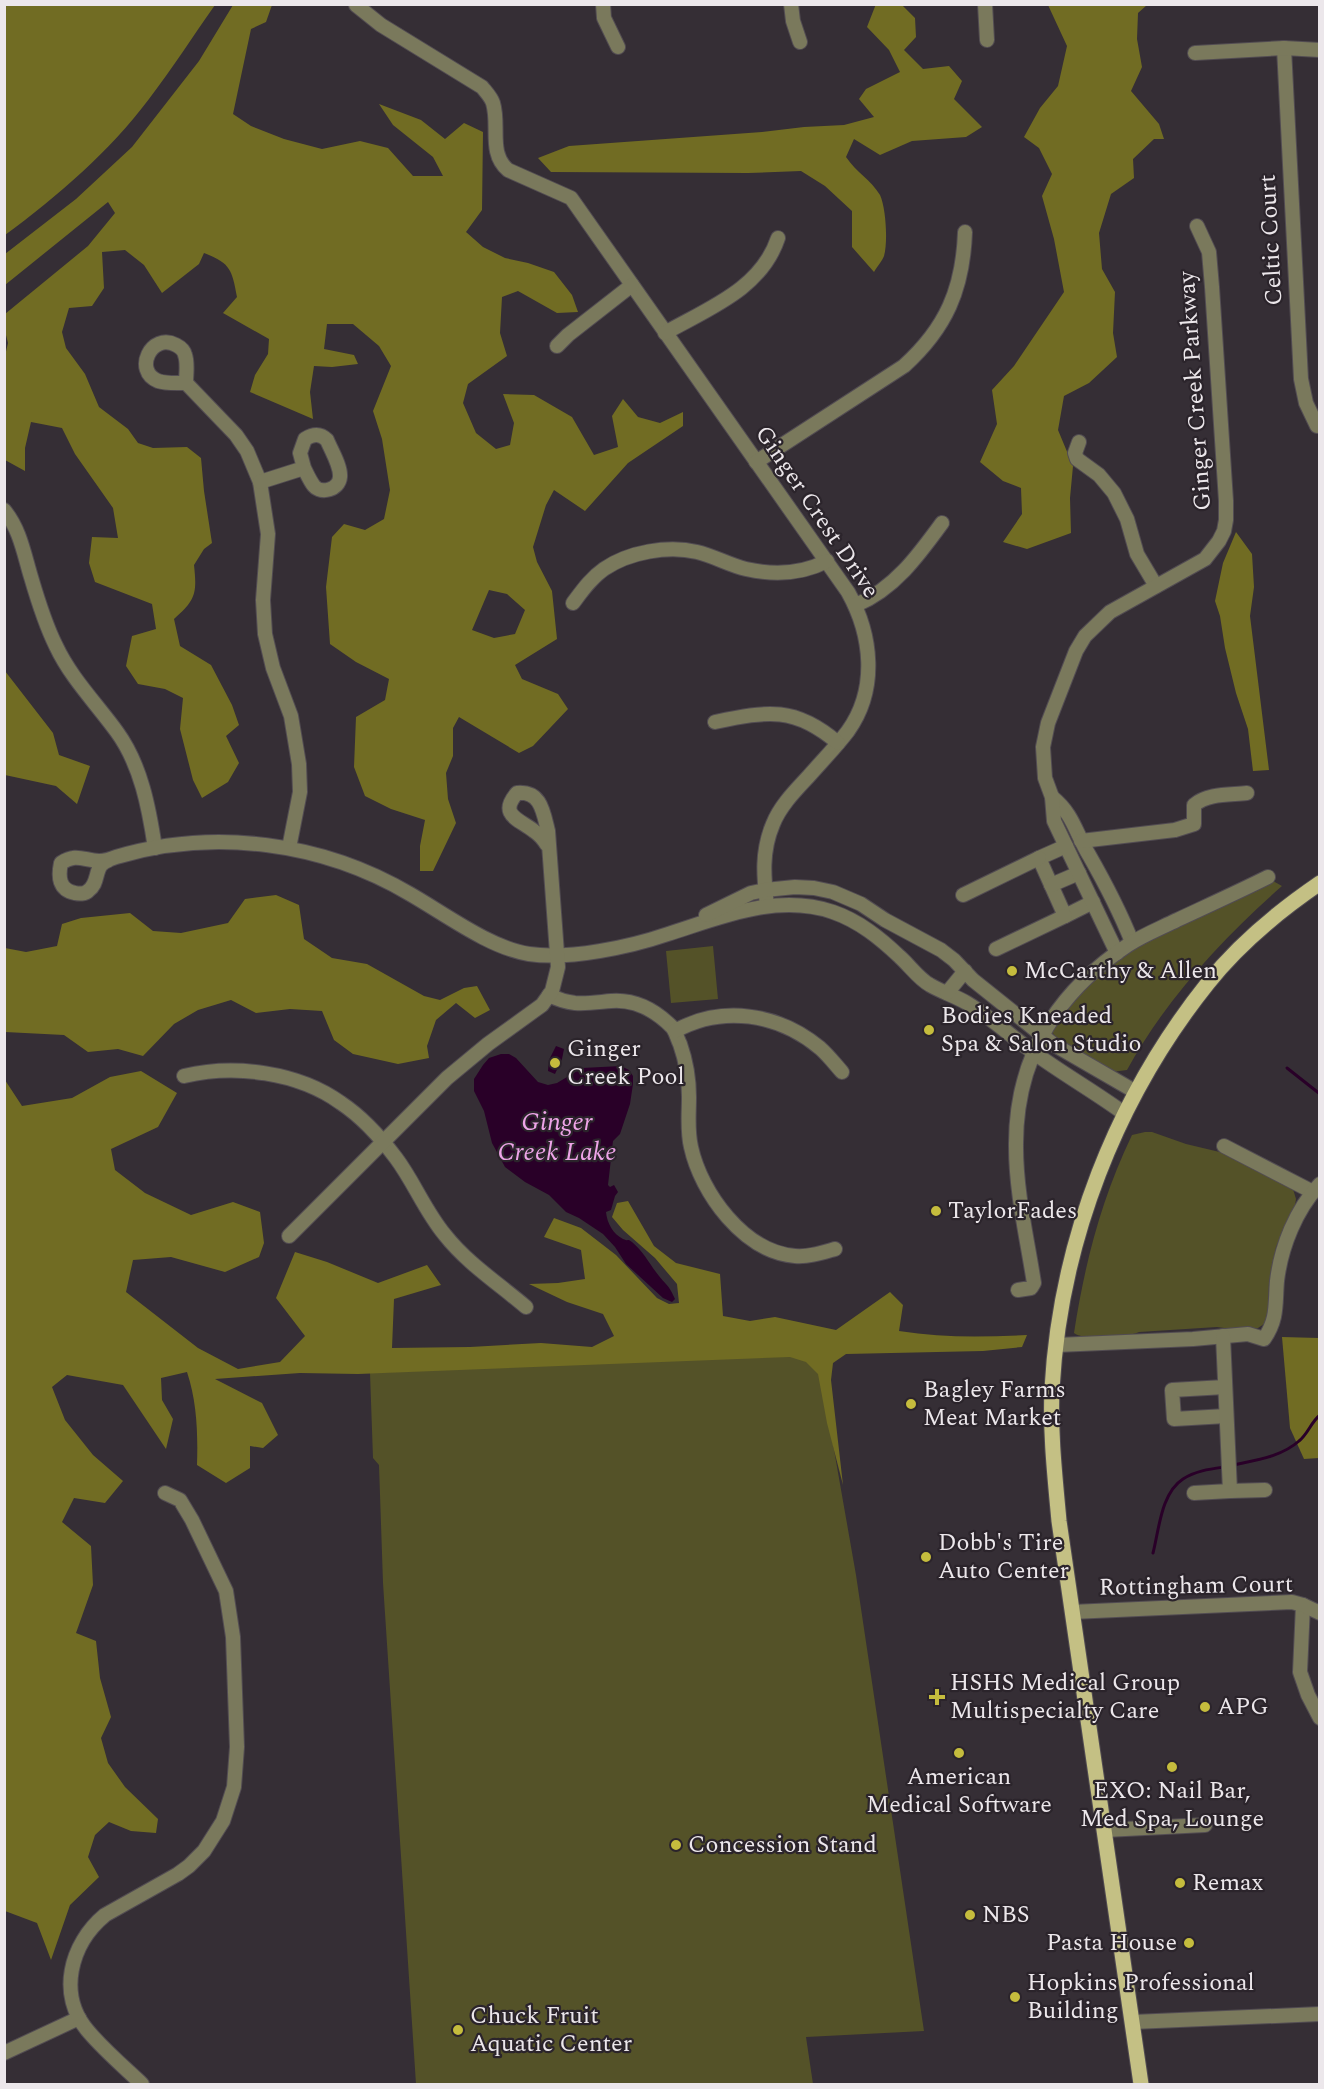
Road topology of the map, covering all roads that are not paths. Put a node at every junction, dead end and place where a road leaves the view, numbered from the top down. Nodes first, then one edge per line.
1 (603, 4) edge
2 (791, 4) edge
3 (985, 4) edge
4 (356, 5) edge
5 (987, 40) dead end
6 (800, 42) dead end
7 (618, 46) dead end
8 (1284, 48) junction
9 (1320, 50) edge
10 (1195, 53) dead end
11 (1197, 226) dead end
12 (965, 232) dead end
13 (778, 238) dead end
14 (632, 285) junction
15 (665, 333) junction
16 (557, 346) dead end
17 (186, 383) dead end
18 (1317, 426) dead end
19 (1079, 442) dead end
20 (756, 462) junction
21 (304, 468) dead end
22 (260, 482) junction
23 (4, 510) edge
24 (942, 523) dead end
25 (11, 530) edge
26 (827, 561) junction
27 (1156, 586) junction
28 (573, 603) dead end
29 (856, 605) junction
30 (715, 722) dead end
31 (838, 743) junction
32 (1247, 793) dead end
33 (1053, 797) junction
34 (1081, 841) junction
35 (548, 845) dead end
36 (1066, 846) junction
37 (155, 848) junction
38 (289, 848) junction
39 (1088, 854) junction
40 (1039, 858) junction
41 (109, 860) dead end
42 (1076, 867) junction
43 (1268, 878) dead end
44 (1320, 883) edge
45 (1051, 885) junction
46 (765, 890) junction
47 (963, 895) dead end
48 (1093, 902) junction
49 (767, 906) junction
50 (1065, 916) junction
51 (678, 930) junction
52 (915, 936) junction
53 (1132, 942) junction
54 (996, 949) dead end
55 (1118, 953) junction
56 (558, 955) junction
57 (900, 957) junction
58 (965, 971) junction
59 (947, 993) junction
60 (549, 995) junction
61 (675, 1031) junction
62 (1042, 1035) junction
63 (1033, 1052) junction
64 (842, 1072) dead end
65 (184, 1076) dead end
66 (1136, 1092) junction
67 (1125, 1114) junction
68 (382, 1141) junction
69 (1224, 1146) dead end
70 (1316, 1188) edge
71 (289, 1236) dead end
72 (835, 1249) dead end
73 (1018, 1290) dead end
74 (526, 1307) dead end
75 (1222, 1336) junction
76 (1057, 1345) junction
77 (1225, 1387) junction
78 (1227, 1416) junction
79 (1265, 1490) dead end
80 (1230, 1491) junction
81 (165, 1493) dead end
82 (1194, 1493) dead end
83 (1303, 1605) junction
84 (1072, 1612) junction
85 (1320, 1613) edge
86 (1320, 1718) edge
87 (1205, 1825) dead end
88 (1105, 1830) junction
89 (1320, 2014) edge
90 (79, 2018) junction
91 (1133, 2022) junction
92 (4, 2053) edge
93 (142, 2085) edge
94 (1141, 2085) edge

1 - 7 street
2 - 6 street
3 - 5 street
4 - 14 street, Ginger Crest Drive
8 - 9 street
8 - 10 street
8 - 18 street, Celtic Court
11 - 27 street, Ginger Creek Parkway
12 - 20 street
13 - 15 street
14 - 15 street, Ginger Crest Drive
14 - 16 street
15 - 20 street, Ginger Crest Drive
17 - 22 street
19 - 27 street
20 - 26 street, Ginger Crest Drive
21 - 22 street
22 - 38 street
23 - 25 street
24 - 29 street
25 - 37 street
26 - 28 street
26 - 29 street, Ginger Crest Drive
27 - 33 street, Ginger Creek Parkway
29 - 31 street, Ginger Crest Drive
30 - 31 street
31 - 46 street, Ginger Crest Drive
32 - 34 street
33 - 34 street, Ginger Creek Parkway
33 - 36 street, Ginger Creek Parkway
34 - 39 street, Ginger Creek Parkway
35 - 56 street
36 - 40 street
36 - 42 street, Ginger Creek Parkway
37 - 38 street
37 - 41 street
38 - 56 street
39 - 42 street
39 - 53 street, Ginger Creek Parkway
40 - 45 street
40 - 47 street
42 - 45 street
42 - 48 street, Ginger Creek Parkway
43 - 53 street
44 - 66 main road
45 - 50 street
46 - 49 street, Ginger Crest Drive
46 - 51 street
46 - 52 street
48 - 50 street
48 - 55 street, Ginger Creek Parkway
49 - 51 street
49 - 57 street
50 - 54 street
51 - 56 street
52 - 57 street
52 - 58 street
53 - 55 street
55 - 62 street
56 - 60 street
57 - 59 street
58 - 59 street
58 - 62 street
59 - 63 street
60 - 61 street
60 - 68 street
61 - 64 street
61 - 72 street
62 - 63 street
62 - 66 street
63 - 67 street
63 - 73 street
65 - 68 street
66 - 67 main road
67 - 76 main road
68 - 71 street
68 - 74 street
69 - 70 street
70 - 75 street
75 - 76 street
75 - 77 street
76 - 84 main road
77 - 78 street
77 - 78 street
78 - 80 street
79 - 80 street
80 - 82 street
81 - 90 street
83 - 84 street, Rottingham Court
83 - 85 street, Rottingham Court
83 - 86 street
84 - 88 main road
87 - 88 street
88 - 91 main road
89 - 91 street
90 - 92 street
90 - 93 street
91 - 94 main road

